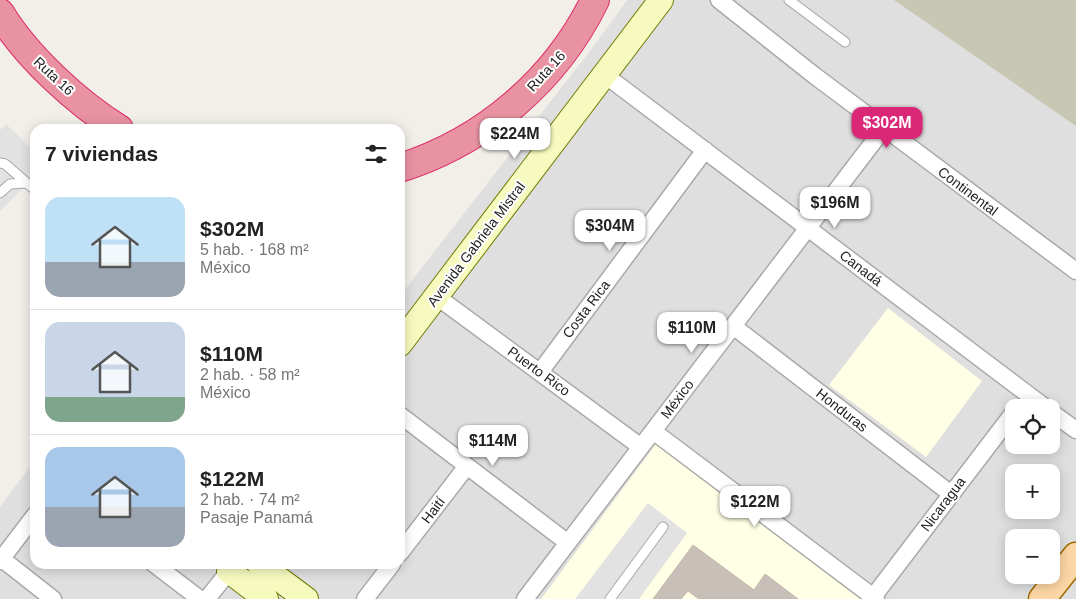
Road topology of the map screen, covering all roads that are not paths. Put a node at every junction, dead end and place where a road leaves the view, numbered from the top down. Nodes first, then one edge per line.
1 (595, 0) edge
2 (661, 0) edge
3 (719, 0) edge
4 (789, 0) edge
5 (0, 13) edge
6 (845, 42) dead end
7 (605, 74) junction
8 (112, 124) edge
9 (884, 128) junction
10 (705, 150) junction
11 (0, 163) edge
12 (405, 166) edge
13 (26, 183) junction
14 (30, 186) edge
15 (0, 193) edge
16 (808, 228) junction
17 (1076, 271) edge
18 (436, 296) junction
19 (733, 326) junction
20 (405, 337) edge
21 (540, 372) junction
22 (1028, 394) junction
23 (1024, 399) edge
24 (1034, 399) edge
25 (1060, 418) edge
26 (405, 419) edge
27 (1005, 424) edge
28 (1076, 430) edge
29 (653, 431) junction
30 (642, 447) junction
31 (467, 466) junction
32 (951, 494) junction
33 (30, 522) edge
34 (663, 527) dead end
35 (568, 543) junction
36 (405, 547) edge
37 (1076, 556) edge
38 (1, 560) edge
39 (161, 569) edge
40 (230, 569) edge
41 (233, 569) edge
42 (266, 569) edge
43 (388, 569) edge
44 (874, 598) edge
45 (53, 599) edge
46 (200, 599) edge
47 (207, 599) edge
48 (266, 599) edge
49 (306, 599) edge
50 (365, 599) edge
51 (525, 599) edge
52 (610, 599) edge
53 (1042, 599) edge

1 - 12 highway, Ruta 16
2 - 7 street, Avenida Gabriela Mistral
3 - 9 street, Continental
4 - 6 lane
5 - 8 highway, Ruta 16
7 - 10 street, Canadá
7 - 18 street, Avenida Gabriela Mistral
9 - 16 street, México
9 - 17 street, Continental
10 - 16 street, Canadá
10 - 21 street, Costa Rica
11 - 13 lane
13 - 14 lane
13 - 15 lane
16 - 19 street, México
16 - 22 street, Canadá
18 - 20 street, Avenida Gabriela Mistral
18 - 21 street, Puerto Rico
19 - 29 street, México
19 - 32 street, Honduras
21 - 30 street, Puerto Rico
22 - 23 street
22 - 24 street, Canadá
25 - 28 street
26 - 31 street
27 - 32 street, Nicaragua
29 - 30 street, México
29 - 44 street
30 - 35 street, México
31 - 35 street
31 - 36 street, Haití
32 - 44 street, Nicaragua
33 - 38 street
34 - 52 lane
35 - 51 street, México
37 - 53 main road
38 - 45 street
39 - 46 street
40 - 47 street
41 - 48 street
42 - 49 street
43 - 50 street

